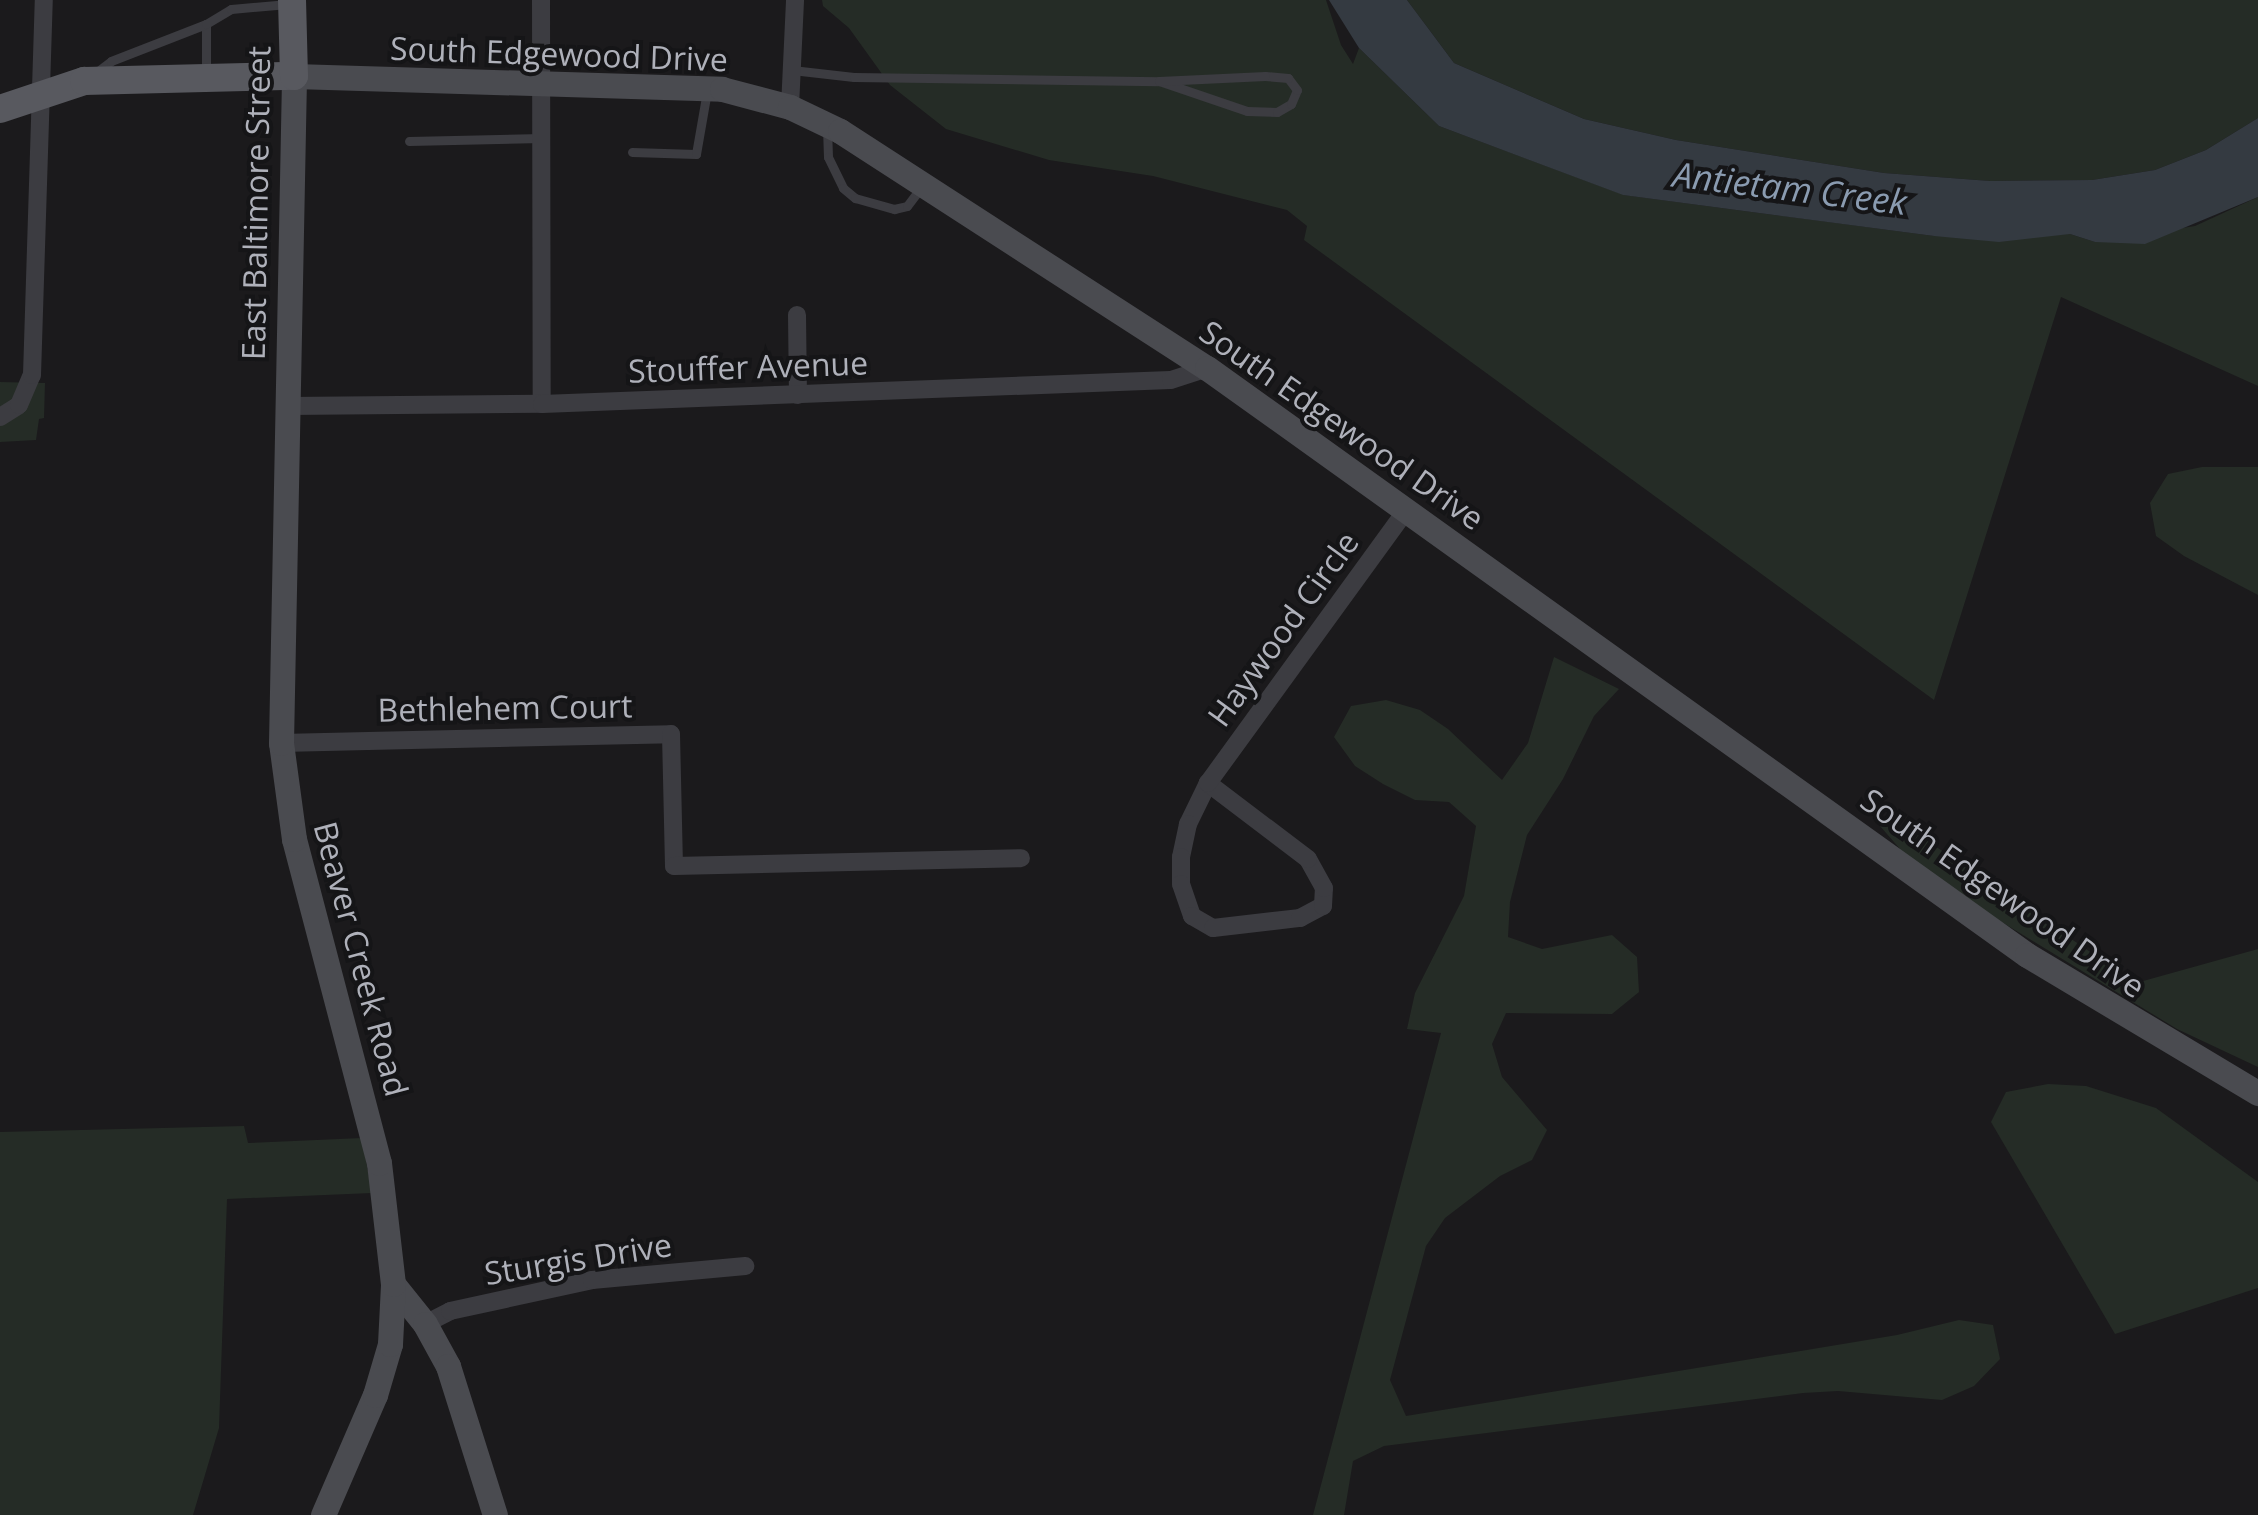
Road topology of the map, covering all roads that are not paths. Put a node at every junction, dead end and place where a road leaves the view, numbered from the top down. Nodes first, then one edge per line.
1 (44, 0) edge
2 (541, 0) edge
3 (795, 0) edge
4 (292, 2) edge
5 (206, 24) junction
6 (792, 70) junction
7 (206, 76) junction
8 (294, 76) junction
9 (84, 81) junction
10 (1159, 82) junction
11 (542, 86) junction
12 (708, 88) junction
13 (43, 94) junction
14 (790, 107) junction
15 (0, 109) edge
16 (827, 126) junction
17 (542, 138) junction
18 (409, 140) dead end
19 (632, 152) dead end
20 (924, 184) junction
21 (797, 315) dead end
22 (1207, 368) junction
23 (798, 395) junction
24 (542, 404) junction
25 (288, 406) junction
26 (0, 418) edge
27 (1407, 510) junction
28 (282, 744) junction
29 (1208, 783) junction
30 (1020, 858) dead end
31 (2258, 1093) edge
32 (746, 1266) dead end
33 (393, 1284) junction
34 (424, 1324) junction
35 (323, 1515) edge
36 (495, 1515) edge

1 - 13 street
2 - 11 street
3 - 6 street
4 - 5 lane
4 - 8 main road, East Baltimore Street
5 - 7 lane
5 - 9 lane
6 - 10 lane
6 - 14 street
7 - 8 main road
7 - 9 main road
8 - 11 main road, South Edgewood Drive
8 - 25 main road, East Baltimore Street
9 - 13 main road
10 - 10 lane
11 - 12 main road, South Edgewood Drive
11 - 17 street
12 - 14 main road, South Edgewood Drive
12 - 19 lane
13 - 15 main road
13 - 26 street
14 - 16 main road, South Edgewood Drive
16 - 20 main road, South Edgewood Drive
16 - 20 lane
17 - 18 lane
17 - 24 street
20 - 22 main road, South Edgewood Drive
21 - 23 street
22 - 23 street, Stouffer Avenue
22 - 27 main road, South Edgewood Drive
23 - 24 street, Stouffer Avenue
24 - 25 street, Stouffer Avenue
25 - 28 main road, Beaver Creek Road
27 - 29 street, Haywood Circle
27 - 31 main road, South Edgewood Drive
28 - 30 street, Bethlehem Court
28 - 33 main road, Beaver Creek Road
29 - 29 street, Haywood Circle
32 - 34 street, Sturgis Drive
33 - 34 main road
33 - 35 main road, Beaver Creek Road
34 - 36 main road

